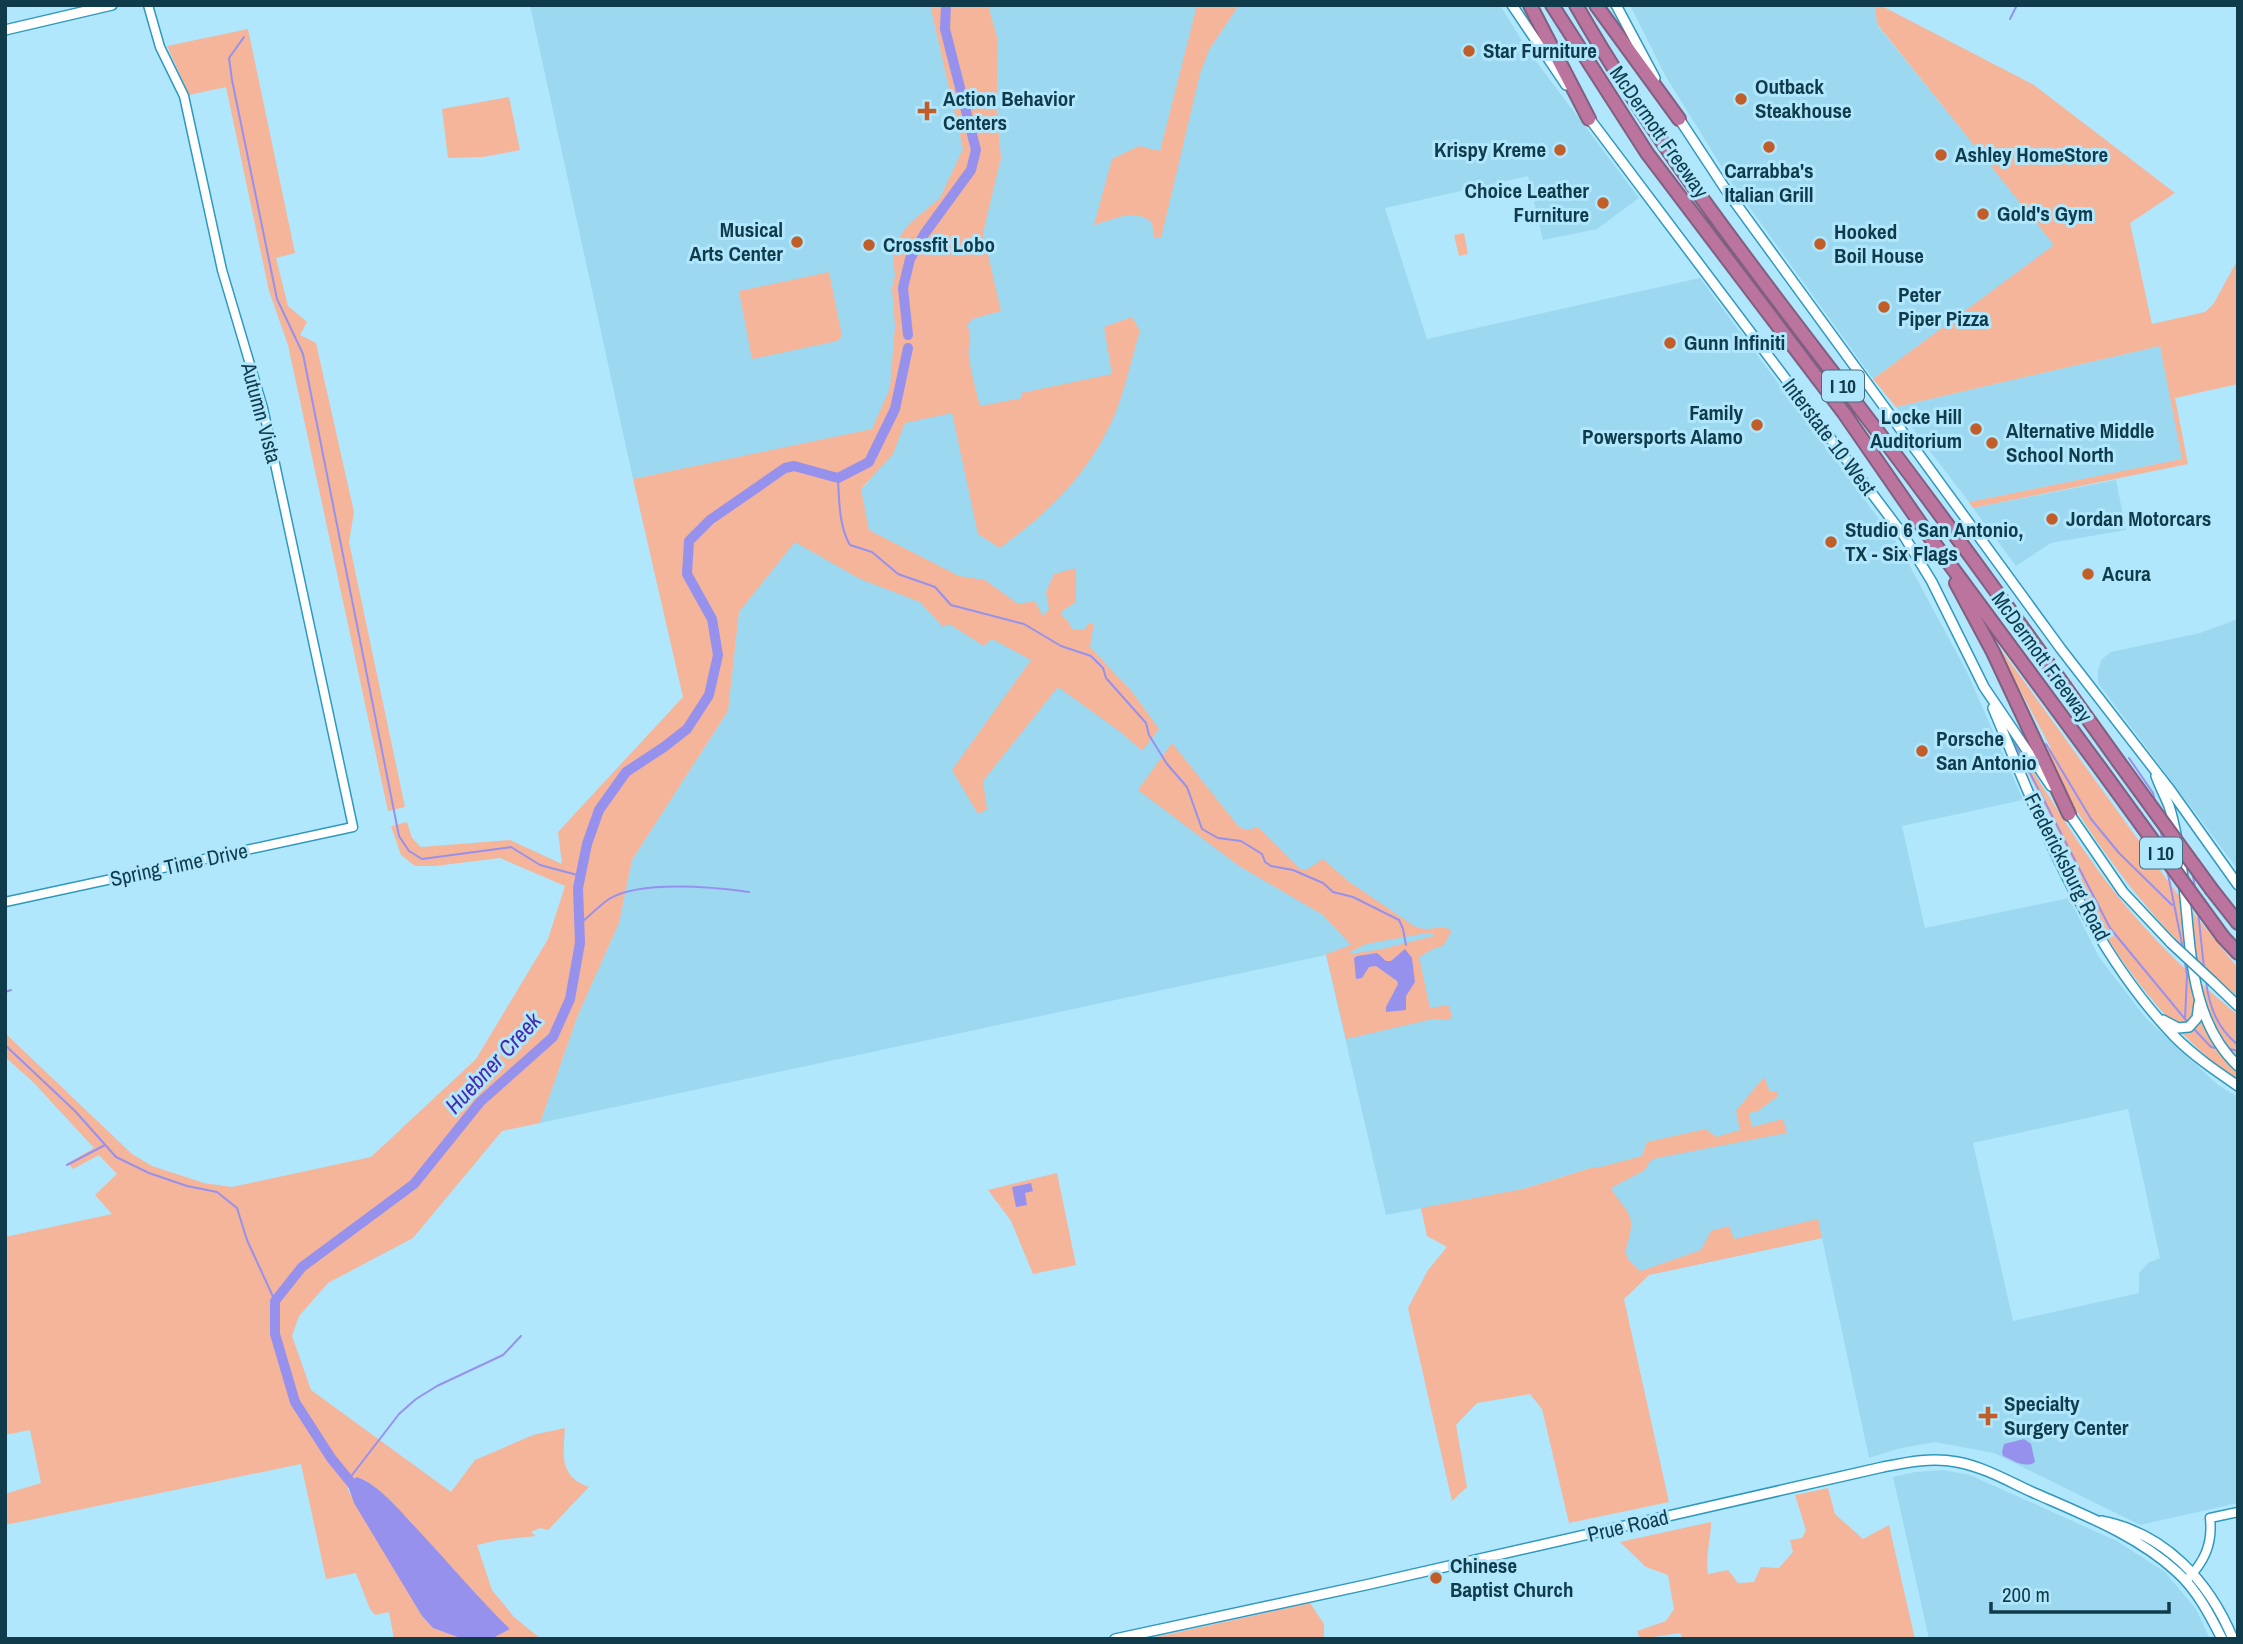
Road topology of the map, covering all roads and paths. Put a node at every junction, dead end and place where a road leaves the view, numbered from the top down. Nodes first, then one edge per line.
1 (112, 5) edge
2 (148, 5) edge
3 (1512, 5) edge
4 (1530, 5) edge
5 (1552, 5) edge
6 (1576, 5) edge
7 (1596, 5) edge
8 (1616, 5) edge
9 (5, 30) edge
10 (1589, 119) junction
11 (1679, 119) junction
12 (1934, 543) junction
13 (1984, 687) junction
14 (2153, 767) junction
15 (2069, 814) junction
16 (353, 827) joint
17 (2238, 885) edge
18 (5, 902) edge
19 (2238, 923) edge
20 (2238, 953) edge
21 (2199, 1001) junction
22 (2238, 1006) edge
23 (2156, 1016) junction
24 (2238, 1066) edge
25 (2238, 1086) edge
26 (2238, 1512) edge
27 (2190, 1577) junction
28 (1115, 1639) edge
29 (2222, 1639) edge
30 (2233, 1639) edge

1 - 9 main road
2 - 16 street, Autumn Vista
3 - 10 main road, Interstate 10 West
4 - 10 highway
5 - 12 highway, McDermott Freeway / I 10
6 - 19 highway, McDermott Freeway / I 10, bridge
7 - 11 highway
8 - 11 main road
10 - 13 main road, Interstate 10 West
11 - 14 main road
12 - 15 highway
12 - 20 highway, McDermott Freeway / I 10, bridge
13 - 15 main road, Interstate 10 West
13 - 23 main road, Fredericksburg Road
14 - 17 main road
14 - 21 main road
15 - 22 main road, Interstate 10 West, bridge
16 - 18 street, Spring Time Drive
21 - 23 main road
21 - 24 main road
23 - 25 main road, Fredericksburg Road
26 - 27 street
27 - 28 main road, Prue Road
27 - 29 main road
27 - 30 main road

